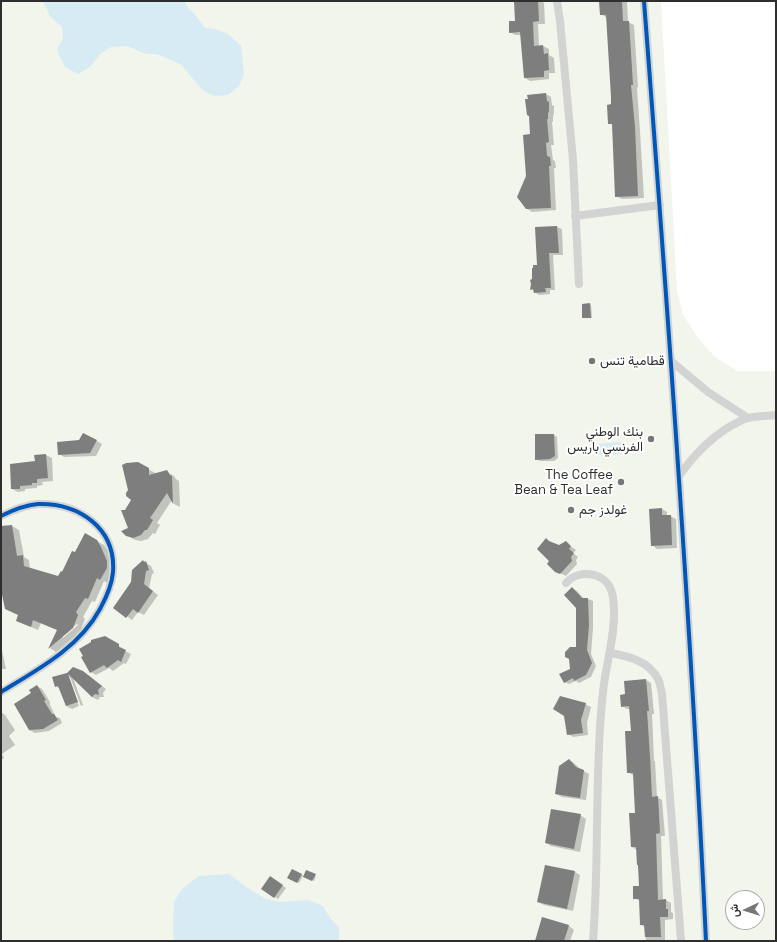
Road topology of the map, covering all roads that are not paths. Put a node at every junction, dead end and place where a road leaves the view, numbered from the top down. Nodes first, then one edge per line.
1 (557, 1) edge
2 (644, 1) edge
3 (660, 205) junction
4 (575, 216) junction
5 (579, 284) dead end
6 (671, 361) junction
7 (776, 415) edge
8 (748, 418) junction
9 (679, 476) junction
10 (1, 516) edge
11 (566, 583) dead end
12 (610, 653) junction
13 (1, 692) edge
14 (593, 941) edge
15 (681, 941) edge
16 (706, 941) edge

1 - 4 street
2 - 3 street
3 - 4 street
3 - 6 street
4 - 5 street
6 - 8 street
6 - 9 street
7 - 8 street
8 - 9 street
9 - 16 street
10 - 13 street
11 - 12 street
12 - 14 street
12 - 15 street

